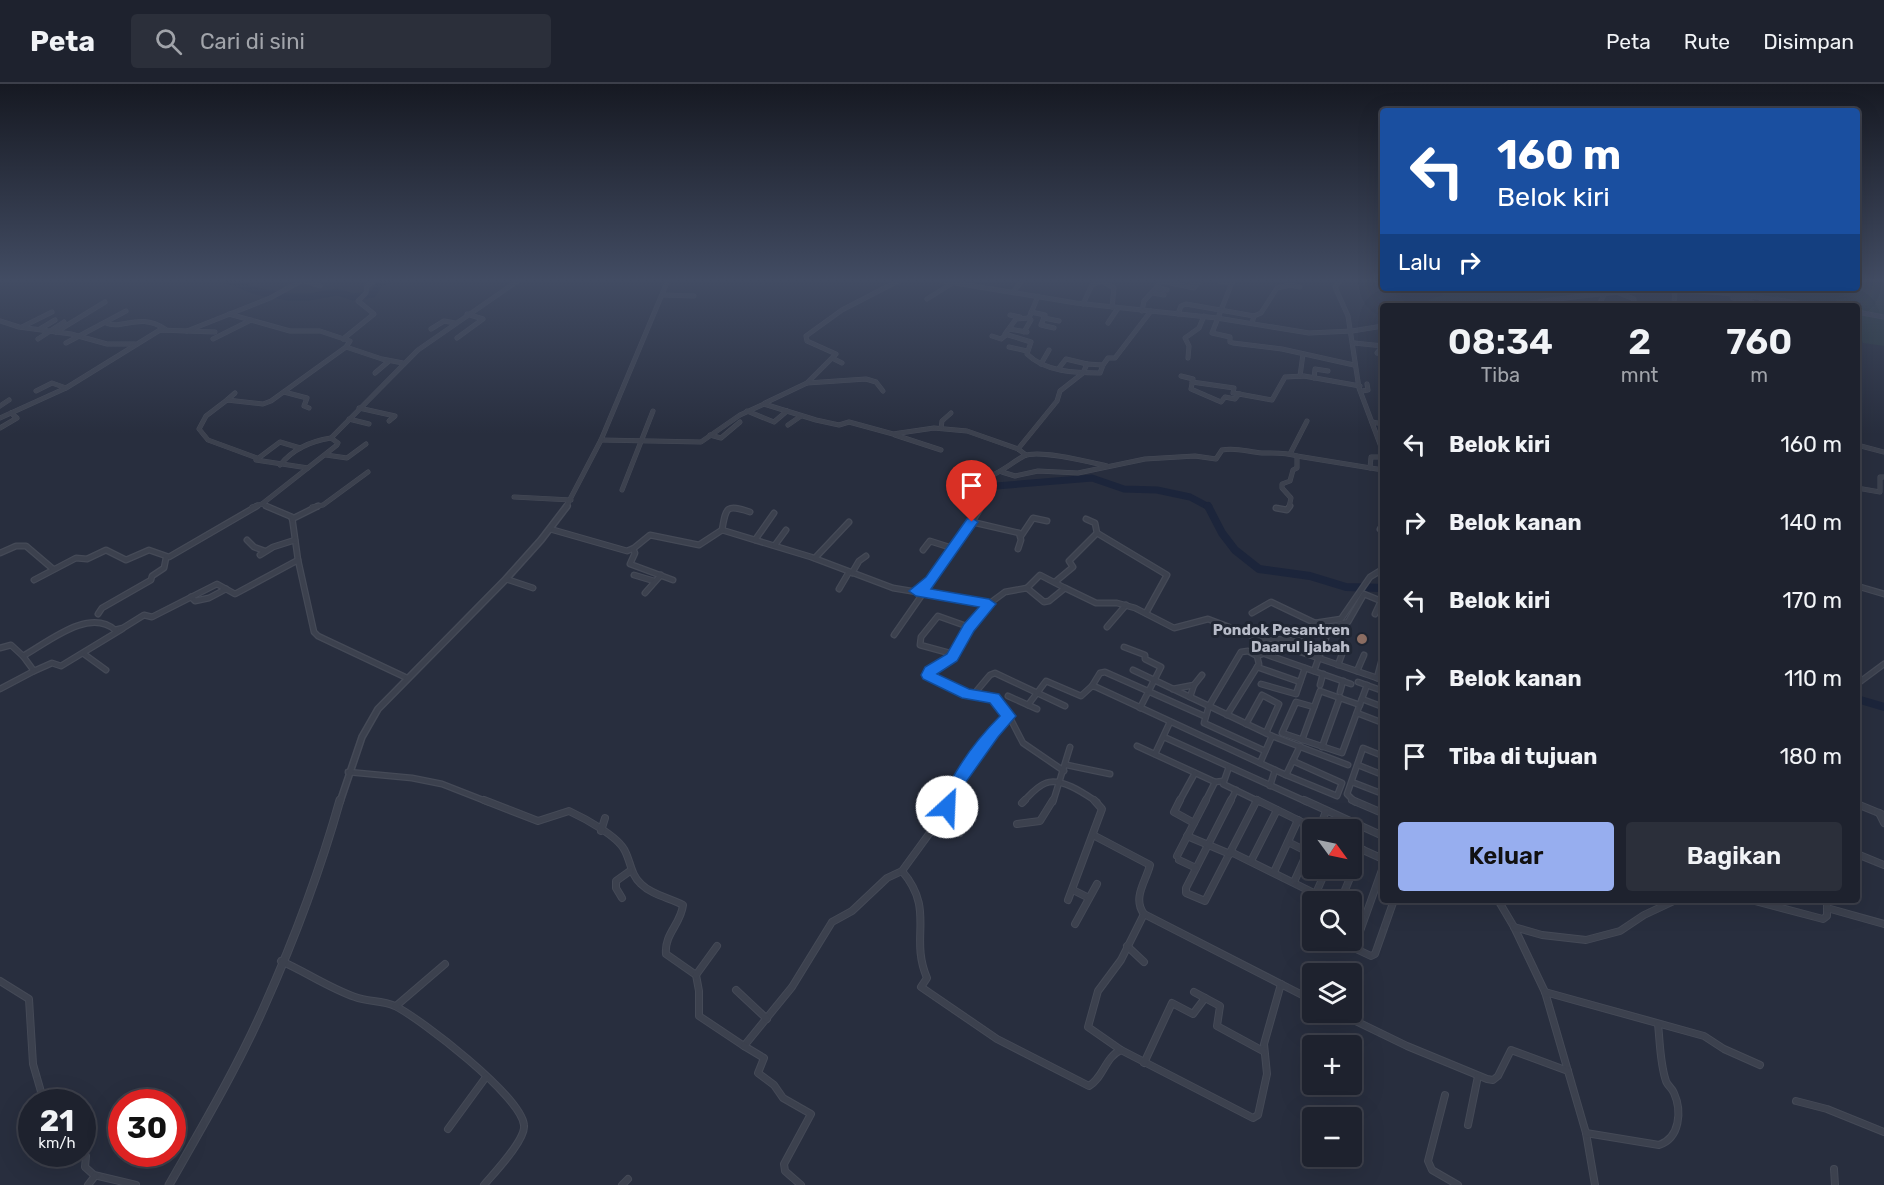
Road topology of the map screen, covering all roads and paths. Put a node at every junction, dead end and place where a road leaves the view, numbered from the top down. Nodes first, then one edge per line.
1 (50, 331) edge
2 (52, 331) edge
3 (85, 331) edge
4 (160, 331) edge
5 (198, 331) edge
6 (228, 331) edge
7 (288, 331) edge
8 (309, 331) edge
9 (321, 331) edge
10 (352, 331) edge
11 (444, 331) edge
12 (466, 331) edge
13 (648, 331) edge
14 (812, 331) edge
15 (1008, 331) edge
16 (1135, 331) edge
17 (1193, 331) edge
18 (1213, 331) edge
19 (1300, 331) edge
20 (1344, 331) edge
21 (1352, 331) edge
22 (56, 332) joint
23 (215, 332) dead end
24 (77, 335) junction
25 (1006, 335) junction
26 (992, 336) dead end
27 (457, 338) dead end
28 (38, 339) dead end
29 (213, 339) dead end
30 (343, 339) junction
31 (66, 343) dead end
32 (1354, 343) junction
33 (136, 344) junction
34 (1380, 346) edge
35 (346, 347) junction
36 (1009, 347) dead end
37 (1049, 350) dead end
38 (1380, 350) edge
39 (1027, 351) junction
40 (1377, 353) dead end
41 (1303, 354) junction
42 (832, 358) junction
43 (1188, 358) dead end
44 (388, 361) junction
45 (403, 363) junction
46 (842, 363) dead end
47 (1041, 364) junction
48 (1087, 364) junction
49 (1103, 365) junction
50 (1354, 365) junction
51 (1059, 368) junction
52 (1183, 369) dead end
53 (1328, 371) dead end
54 (375, 373) dead end
55 (1083, 373) junction
56 (1300, 376) junction
57 (1314, 378) junction
58 (1192, 382) junction
59 (807, 383) junction
60 (1367, 384) dead end
61 (66, 388) junction
62 (1361, 389) junction
63 (883, 391) dead end
64 (36, 392) dead end
65 (284, 392) junction
66 (235, 393) dead end
67 (1240, 394) junction
68 (9, 400) dead end
69 (227, 400) junction
70 (764, 404) junction
71 (0, 406) edge
72 (309, 408) dead end
73 (359, 408) junction
74 (653, 411) dead end
75 (747, 411) junction
76 (787, 411) junction
77 (11, 413) junction
78 (951, 413) dead end
79 (801, 416) junction
80 (0, 418) edge
81 (349, 419) junction
82 (388, 421) dead end
83 (1307, 421) dead end
84 (740, 422) dead end
85 (1372, 422) junction
86 (1380, 423) edge
87 (369, 424) dead end
88 (788, 425) dead end
89 (0, 428) edge
90 (941, 428) junction
91 (893, 434) junction
92 (710, 435) junction
93 (331, 438) junction
94 (601, 440) junction
95 (641, 440) junction
96 (366, 444) dead end
97 (1380, 444) edge
98 (1860, 446) edge
99 (300, 448) junction
100 (1018, 448) junction
101 (941, 450) dead end
102 (1291, 452) junction
103 (1884, 452) edge
104 (326, 455) junction
105 (1026, 455) junction
106 (1297, 456) junction
107 (1380, 457) edge
108 (257, 458) junction
109 (280, 465) junction
110 (1110, 467) junction
111 (308, 468) junction
112 (1370, 468) junction
113 (1380, 470) edge
114 (368, 472) dead end
115 (1002, 472) junction
116 (1884, 477) edge
117 (1860, 489) edge
118 (622, 490) dead end
119 (514, 496) dead end
120 (571, 500) junction
121 (262, 504) junction
122 (1276, 508) dead end
123 (750, 512) dead end
124 (774, 513) dead end
125 (292, 519) junction
126 (1086, 519) dead end
127 (1047, 521) dead end
128 (849, 522) dead end
129 (972, 522) junction
130 (550, 529) junction
131 (722, 530) junction
132 (786, 530) dead end
133 (1097, 533) junction
134 (1021, 536) junction
135 (247, 540) dead end
136 (295, 540) junction
137 (755, 540) junction
138 (775, 545) junction
139 (952, 548) junction
140 (633, 549) junction
141 (1018, 549) dead end
142 (923, 550) dead end
143 (265, 551) junction
144 (0, 553) edge
145 (260, 555) dead end
146 (866, 556) dead end
147 (166, 558) junction
148 (815, 558) junction
149 (298, 560) junction
150 (53, 569) junction
151 (1380, 571) edge
152 (851, 573) junction
153 (634, 575) dead end
154 (660, 575) junction
155 (506, 579) junction
156 (34, 580) dead end
157 (673, 580) dead end
158 (654, 582) junction
159 (1055, 582) junction
160 (1860, 587) edge
161 (533, 588) dead end
162 (1027, 588) junction
163 (1065, 588) junction
164 (226, 589) junction
165 (839, 589) dead end
166 (916, 591) junction
167 (924, 592) junction
168 (645, 593) dead end
169 (1884, 594) edge
170 (191, 597) junction
171 (1380, 600) edge
172 (989, 604) junction
173 (1126, 605) junction
174 (1380, 605) edge
175 (1146, 612) junction
176 (1252, 613) dead end
177 (98, 614) dead end
178 (1375, 614) dead end
179 (1315, 622) junction
180 (969, 627) junction
181 (1107, 627) dead end
182 (123, 628) junction
183 (894, 635) dead end
184 (1345, 646) dead end
185 (1124, 647) dead end
186 (0, 648) edge
187 (84, 654) junction
188 (952, 654) junction
189 (1265, 654) junction
190 (1364, 655) dead end
191 (23, 656) junction
192 (1257, 656) junction
193 (1318, 658) junction
194 (1338, 664) junction
195 (1884, 664) edge
196 (1257, 667) junction
197 (1305, 668) junction
198 (106, 670) dead end
199 (1133, 670) dead end
200 (34, 671) junction
201 (1314, 671) junction
202 (1357, 671) junction
203 (1323, 674) junction
204 (1202, 675) dead end
205 (406, 678) junction
206 (1380, 679) edge
207 (1154, 680) junction
208 (1343, 681) junction
209 (1300, 682) junction
210 (1358, 682) dead end
211 (1860, 682) edge
212 (1261, 684) dead end
213 (1351, 684) dead end
214 (1194, 685) junction
215 (1320, 685) dead end
216 (1367, 685) junction
217 (1092, 686) junction
218 (0, 689) edge
219 (1173, 689) junction
220 (1380, 690) edge
221 (1148, 692) junction
222 (1037, 693) junction
223 (974, 694) dead end
224 (1340, 694) junction
225 (1008, 696) dead end
226 (1190, 697) junction
227 (1361, 702) junction
228 (1028, 705) junction
229 (1065, 706) dead end
230 (1209, 706) junction
231 (1380, 706) edge
232 (1314, 707) junction
233 (1140, 708) junction
234 (1037, 709) dead end
235 (1357, 714) junction
236 (1227, 715) junction
237 (1009, 716) junction
238 (1204, 716) junction
239 (1170, 722) junction
240 (1380, 722) edge
241 (1246, 724) junction
242 (1223, 732) junction
243 (1269, 734) junction
244 (1164, 737) junction
245 (1217, 742) junction
246 (1301, 743) junction
247 (1137, 746) dead end
248 (1070, 747) dead end
249 (1322, 747) junction
250 (1265, 751) junction
251 (1155, 754) junction
252 (1380, 755) edge
253 (1293, 761) junction
254 (1260, 763) junction
255 (1348, 765) dead end
256 (1358, 765) junction
257 (1229, 767) junction
258 (1065, 768) junction
259 (1275, 770) junction
260 (348, 772) junction
261 (1195, 772) junction
262 (1110, 774) dead end
263 (1380, 774) edge
264 (1286, 775) junction
265 (1223, 781) junction
266 (1215, 782) junction
267 (1352, 782) junction
268 (1059, 783) junction
269 (1269, 786) junction
270 (1236, 790) junction
271 (1380, 793) edge
272 (1257, 800) junction
273 (1022, 804) dead end
274 (1860, 805) edge
275 (1277, 810) junction
276 (1326, 811) junction
277 (1380, 812) edge
278 (1881, 814) edge
279 (604, 818) dead end
280 (1323, 819) edge
281 (1298, 820) junction
282 (1302, 822) edge
283 (937, 823) junction
284 (1194, 823) junction
285 (1884, 823) edge
286 (1017, 824) dead end
287 (602, 831) junction
288 (960, 833) dead end
289 (1093, 835) junction
290 (1380, 835) edge
291 (1187, 836) junction
292 (1288, 842) junction
293 (1208, 845) junction
294 (1302, 848) edge
295 (1362, 849) edge
296 (1231, 853) junction
297 (1860, 855) edge
298 (1380, 858) edge
299 (1251, 861) junction
300 (1884, 865) edge
301 (1302, 867) edge
302 (1196, 868) junction
303 (630, 871) junction
304 (902, 871) junction
305 (1274, 872) junction
306 (1380, 874) edge
307 (1294, 882) junction
308 (1097, 884) dead end
309 (1072, 890) junction
310 (1312, 891) edge
311 (622, 898) dead end
312 (1089, 898) junction
313 (1068, 900) dead end
314 (1393, 903) edge
315 (1500, 903) edge
316 (1671, 903) edge
317 (1762, 903) edge
318 (1827, 903) edge
319 (1827, 908) junction
320 (1144, 914) junction
321 (1363, 917) joint
322 (1075, 924) dead end
323 (1884, 924) edge
324 (1514, 927) junction
325 (717, 946) dead end
326 (1126, 946) junction
327 (281, 961) junction
328 (1144, 962) dead end
329 (445, 964) dead end
330 (696, 975) junction
331 (0, 981) edge
332 (1281, 984) junction
333 (736, 990) dead end
334 (1194, 992) dead end
335 (1545, 992) junction
336 (1302, 995) edge
337 (1205, 998) junction
338 (396, 1006) junction
339 (767, 1019) junction
340 (1361, 1023) edge
341 (1658, 1024) junction
342 (744, 1046) junction
343 (1121, 1050) junction
344 (1263, 1051) junction
345 (1144, 1063) junction
346 (1760, 1065) dead end
347 (1568, 1071) junction
348 (1478, 1076) junction
349 (486, 1077) junction
350 (38, 1089) edge
351 (1445, 1095) dead end
352 (1796, 1101) dead end
353 (1468, 1125) dead end
354 (448, 1129) dead end
355 (1884, 1132) edge
356 (1586, 1133) junction
357 (85, 1167) edge
358 (1834, 1169) dead end
359 (95, 1176) junction
360 (88, 1185) edge
361 (136, 1185) edge
362 (169, 1185) edge
363 (484, 1185) edge
364 (801, 1185) edge
365 (1458, 1185) edge
366 (1595, 1185) edge
367 (1835, 1185) edge

1 - 28 street
2 - 22 street
3 - 24 street
4 - 33 street
5 - 23 street
6 - 29 street
7 - 8 street
9 - 30 street
10 - 30 street
11 - 45 street
12 - 27 street
13 - 94 street
14 - 42 street
15 - 25 street
16 - 49 street
17 - 43 street
18 - 41 street
19 - 20 street
21 - 32 street
22 - 24 street
24 - 31 street
24 - 33 street
25 - 26 street
25 - 39 street
30 - 35 street
32 - 34 street
32 - 50 street
33 - 61 street
35 - 44 street
35 - 65 street
36 - 39 street
37 - 47 street
38 - 40 street
39 - 47 street
41 - 50 street
41 - 56 street
42 - 46 street
42 - 59 street
44 - 45 street
44 - 54 street
45 - 73 street
47 - 51 street
48 - 49 street
48 - 51 street
48 - 55 street
49 - 55 street
50 - 62 street
51 - 55 street
52 - 58 street
53 - 57 street
55 - 100 street
56 - 57 street
56 - 67 street
57 - 62 street
58 - 67 street
58 - 67 street
59 - 63 street
59 - 70 street
60 - 62 street
61 - 64 street
61 - 77 street
62 - 85 street
65 - 69 street
65 - 72 street
66 - 69 street
68 - 71 street
69 - 108 street
70 - 75 street
70 - 76 street
73 - 81 street
73 - 82 street
74 - 95 street
75 - 76 street
75 - 92 street
76 - 79 street
77 - 80 street
77 - 89 street
78 - 90 street
79 - 88 street
79 - 91 street
81 - 87 street
81 - 93 street
83 - 102 street
84 - 92 street
85 - 86 street
85 - 97 street
90 - 91 street
90 - 100 street
91 - 101 street
92 - 95 street
93 - 99 street
93 - 104 street
94 - 95 street
94 - 120 street
95 - 118 street
96 - 104 street
98 - 103 street
99 - 108 street
99 - 109 street
100 - 105 street
102 - 106 street
102 - 110 street
104 - 111 street
105 - 110 street
105 - 115 street
106 - 112 street
106 - 122 street
107 - 112 street
108 - 109 street
109 - 111 street
110 - 115 street
111 - 121 street
112 - 113 street
114 - 125 street
115 - 129 street
116 - 117 street
119 - 120 street
120 - 130 street
121 - 125 street
121 - 147 street
123 - 131 street
124 - 137 street
125 - 136 street
126 - 133 street
127 - 134 street
128 - 148 street
129 - 134 street
129 - 139 street
130 - 140 street
130 - 155 street
131 - 137 street
131 - 140 street
132 - 138 street
133 - 159 street
133 - 175 street
134 - 141 street
135 - 143 street
136 - 143 street
136 - 149 street
137 - 138 street
138 - 148 street
139 - 142 street
139 - 166 street
140 - 154 street
143 - 145 street
144 - 150 street
146 - 152 street
147 - 150 street
147 - 177 street
148 - 152 street
149 - 164 street
149 - 205 street
150 - 156 street
151 - 179 street
152 - 165 street
152 - 166 street
153 - 158 street
154 - 157 street
154 - 158 street
155 - 161 street
155 - 205 street
158 - 168 street
159 - 162 street
159 - 163 street
160 - 169 street
162 - 163 street
162 - 172 street
163 - 173 street
164 - 170 street
164 - 170 street
166 - 167 street
167 - 172 street
167 - 183 street
170 - 182 street
171 - 193 street
172 - 180 street
173 - 175 street
173 - 181 street
174 - 178 street
175 - 179 street
176 - 179 street
180 - 188 street
180 - 188 street
182 - 187 street
182 - 191 street
184 - 194 street
185 - 207 street
186 - 191 street
187 - 198 street
187 - 200 street
188 - 237 street
189 - 192 street
189 - 193 street
189 - 197 street
190 - 202 street
191 - 200 street
192 - 196 street
192 - 230 street
193 - 194 street
193 - 201 street
194 - 202 street
195 - 211 street
196 - 209 street
196 - 236 street
197 - 201 street
197 - 209 street
199 - 207 street
200 - 218 street
201 - 203 street
202 - 206 street
203 - 208 street
203 - 215 street
204 - 214 street
205 - 260 street
207 - 219 street
207 - 221 street
208 - 213 street
208 - 224 street
209 - 212 street
210 - 216 street
214 - 219 street
214 - 226 street
216 - 220 street
216 - 227 street
217 - 221 street
217 - 222 street
217 - 233 street
219 - 226 street
221 - 233 street
221 - 238 street
222 - 223 street
222 - 228 street
222 - 229 street
224 - 227 street
224 - 232 street
224 - 249 street
225 - 228 street
226 - 230 street
227 - 231 street
227 - 235 street
228 - 234 street
230 - 236 street
230 - 238 street
232 - 246 street
232 - 246 street
233 - 239 street
235 - 240 street
235 - 249 street
236 - 241 street
237 - 258 street
237 - 283 street
238 - 242 street
239 - 244 street
239 - 245 street
241 - 243 street
241 - 243 street
242 - 245 street
242 - 250 street
243 - 246 street
243 - 250 street
244 - 251 street
244 - 257 street
245 - 254 street
246 - 249 street
246 - 253 street
246 - 255 street
247 - 251 street
248 - 258 street
250 - 254 street
251 - 261 street
252 - 256 street
253 - 264 street
253 - 264 street
254 - 259 street
256 - 263 street
256 - 267 street
257 - 265 street
257 - 269 street
258 - 262 street
258 - 268 street
259 - 264 street
259 - 269 street
260 - 287 street
260 - 327 street
261 - 266 street
261 - 284 street
265 - 266 street
265 - 270 street
266 - 284 street
267 - 271 street
267 - 277 street
268 - 273 street
268 - 286 street
268 - 289 street
269 - 276 street
270 - 272 street
270 - 293 street
272 - 275 street
272 - 296 street
274 - 278 street
275 - 281 street
275 - 299 street
276 - 280 street
276 - 290 street
278 - 285 street
279 - 287 street
281 - 282 street
281 - 292 street
283 - 288 street
283 - 304 street
284 - 291 street
287 - 303 street
289 - 309 street
289 - 320 street
291 - 293 street
291 - 302 street
292 - 294 street
292 - 305 street
293 - 296 street
293 - 302 street
295 - 298 street
296 - 299 street
296 - 302 street
297 - 300 street
299 - 305 street
301 - 307 street
303 - 311 street
303 - 330 street
304 - 339 street
304 - 343 street
305 - 307 street
306 - 321 street
307 - 310 street
308 - 312 street
309 - 312 street
309 - 313 street
312 - 322 street
314 - 321 street
315 - 324 street
316 - 324 street
317 - 319 street
318 - 319 street
319 - 323 street
320 - 326 street
320 - 332 street
324 - 335 street
325 - 330 street
326 - 328 street
326 - 343 street
327 - 338 street
327 - 362 street
329 - 338 street
330 - 342 street
331 - 350 street
332 - 336 street
332 - 344 street
333 - 339 street
334 - 337 street
335 - 341 street
335 - 347 street
337 - 344 street
337 - 345 street
338 - 349 street
339 - 342 street
340 - 348 street
341 - 346 street
341 - 356 street
342 - 364 street
343 - 345 street
344 - 345 street
347 - 348 street
347 - 356 street
348 - 353 street
349 - 354 street
349 - 363 street
351 - 365 street
352 - 355 street
356 - 366 street
357 - 359 street
358 - 367 street
359 - 360 street
359 - 361 street

